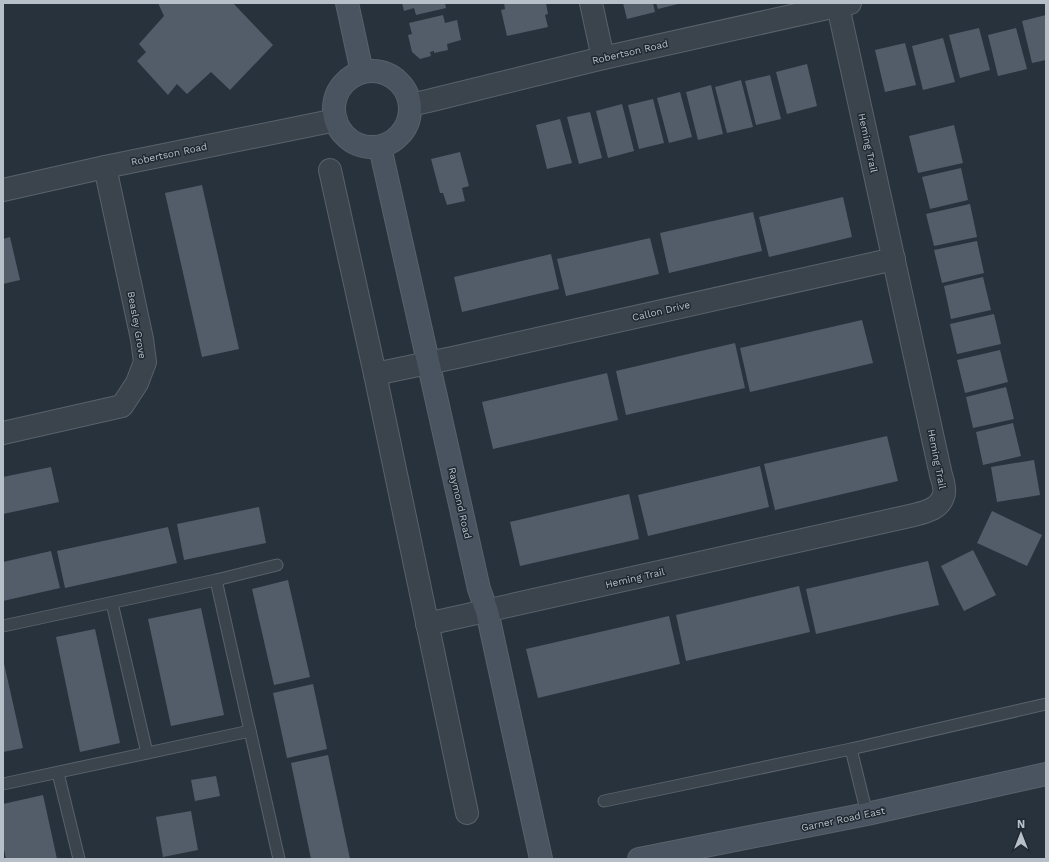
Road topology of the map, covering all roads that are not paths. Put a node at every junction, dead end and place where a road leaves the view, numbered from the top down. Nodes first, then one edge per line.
1 (347, 3) edge
2 (591, 3) edge
3 (844, 4) edge
4 (603, 58) junction
5 (362, 72) junction
6 (410, 105) junction
7 (336, 120) junction
8 (380, 147) junction
9 (105, 167) junction
10 (330, 170) dead end
11 (3, 190) edge
12 (894, 259) junction
13 (429, 363) junction
14 (374, 374) junction
15 (3, 433) edge
16 (277, 565) dead end
17 (216, 580) junction
18 (112, 603) junction
19 (487, 612) junction
20 (427, 624) junction
21 (3, 626) edge
22 (1046, 704) edge
23 (250, 731) junction
24 (851, 749) junction
25 (147, 753) junction
26 (58, 773) junction
27 (1046, 774) edge
28 (3, 784) edge
29 (604, 801) dead end
30 (467, 813) dead end
31 (867, 814) junction
32 (79, 859) edge
33 (279, 859) edge
34 (541, 859) edge
35 (639, 859) edge

1 - 5 street
2 - 4 street
3 - 4 street, Robertson Road
3 - 12 street, Heming Trail
4 - 6 street, Robertson Road
5 - 6 street
5 - 7 street
6 - 8 street
7 - 8 street
7 - 9 street, Robertson Road
8 - 13 street, Raymond Road
9 - 11 street, Robertson Road
9 - 15 street, Beasley Grove
10 - 14 street
12 - 13 street, Callon Drive
12 - 19 street, Heming Trail
13 - 14 street, Callon Drive
13 - 19 street, Raymond Road
14 - 20 street
16 - 17 lane
17 - 18 lane
17 - 23 lane
18 - 21 lane
18 - 25 lane
19 - 20 street
19 - 34 street, Raymond Road
20 - 30 street
22 - 24 lane
23 - 25 lane
23 - 33 lane
24 - 29 lane
24 - 31 lane
25 - 26 lane
26 - 28 lane
26 - 32 lane
27 - 31 street, Garner Road East
31 - 35 street, Garner Road East

